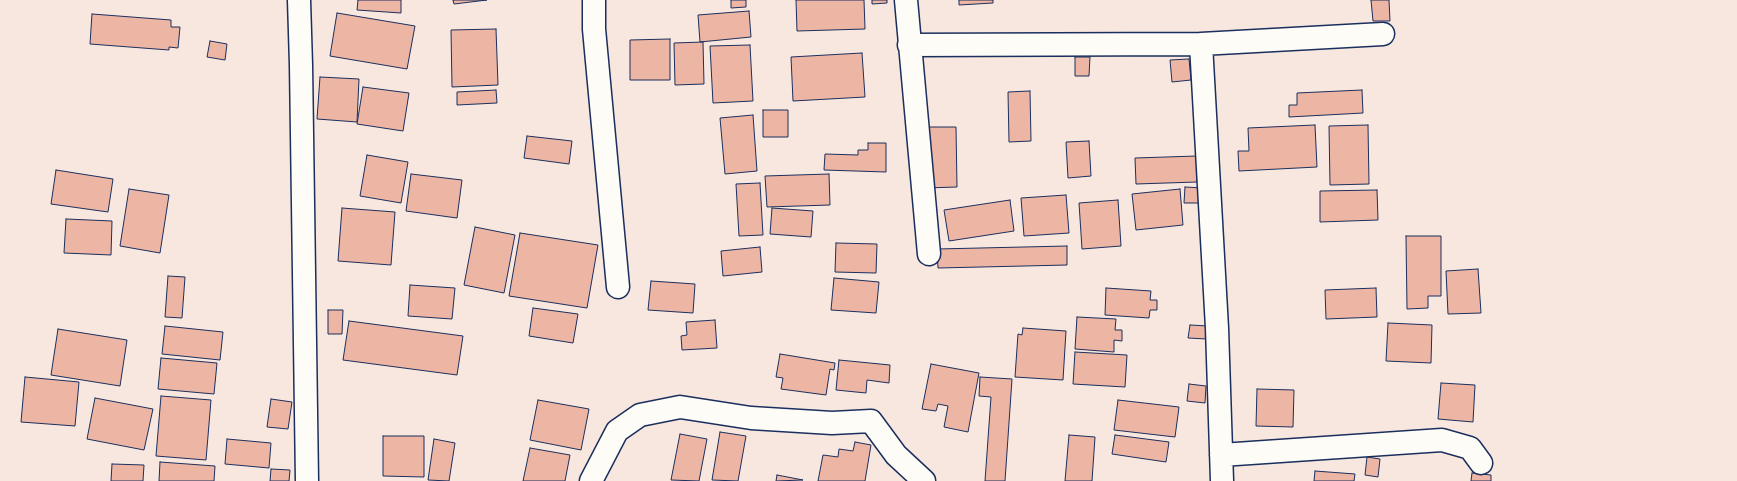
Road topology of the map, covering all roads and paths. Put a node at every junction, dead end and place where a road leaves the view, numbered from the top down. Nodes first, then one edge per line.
1 (298, 0) edge
2 (594, 0) edge
3 (906, 0) edge
4 (1383, 34) dead end
5 (1201, 44) junction
6 (909, 45) junction
7 (929, 254) dead end
8 (618, 287) dead end
9 (1221, 455) junction
10 (1481, 463) dead end
11 (307, 481) edge
12 (591, 481) edge
13 (924, 481) edge
14 (1222, 481) edge

1 - 11 street
2 - 8 street
3 - 6 street
4 - 5 street
5 - 6 street
5 - 9 street
6 - 7 street
9 - 10 street
9 - 14 street
12 - 13 street

